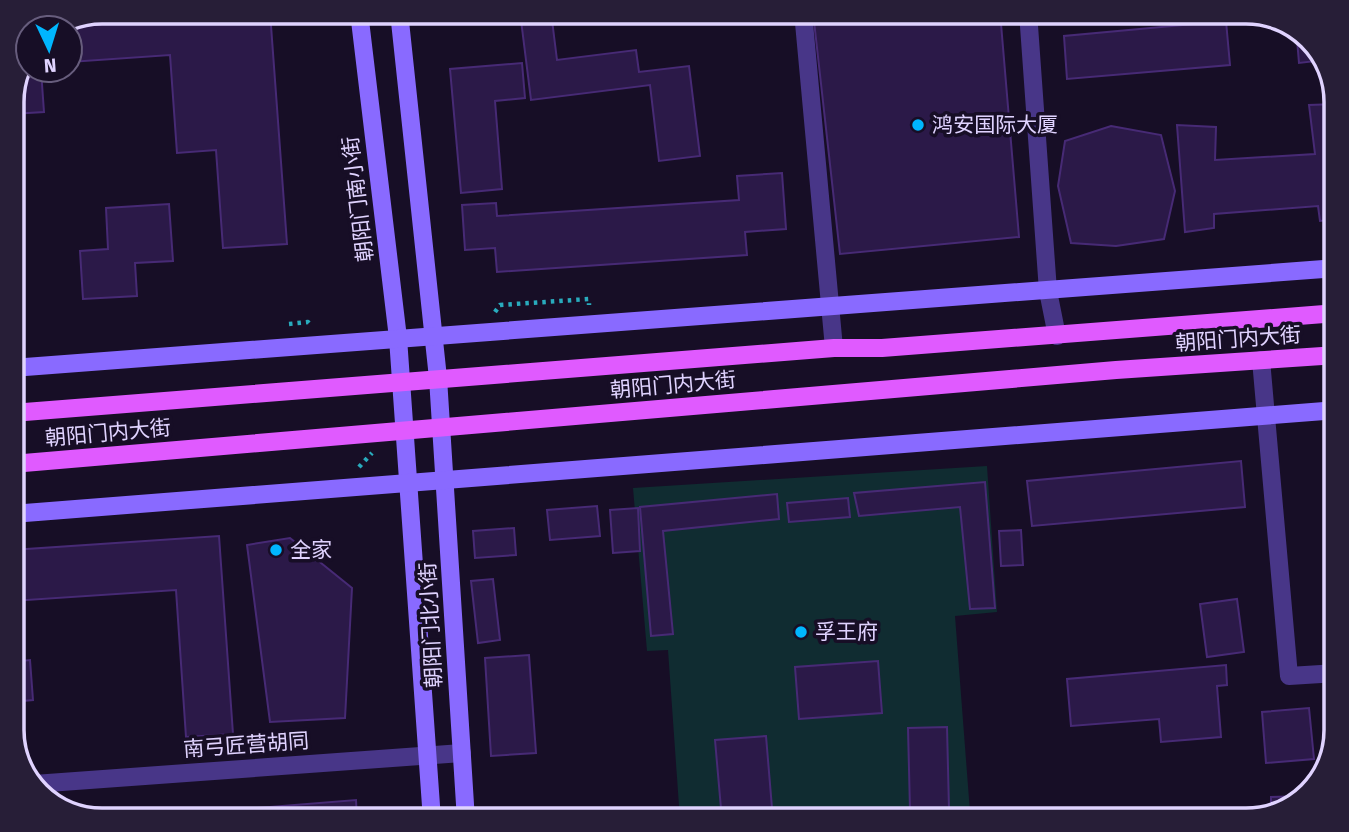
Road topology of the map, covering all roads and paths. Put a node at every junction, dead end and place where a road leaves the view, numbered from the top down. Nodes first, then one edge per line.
1 (360, 24) edge
2 (400, 24) edge
3 (804, 24) edge
4 (1029, 24) edge
5 (1324, 269) edge
6 (1048, 291) junction
7 (830, 304) junction
8 (1324, 314) edge
9 (1056, 335) junction
10 (434, 336) junction
11 (398, 338) junction
12 (834, 348) junction
13 (1324, 356) edge
14 (1261, 360) junction
15 (25, 367) edge
16 (438, 378) junction
17 (400, 381) junction
18 (1324, 411) edge
19 (25, 412) edge
20 (1266, 416) junction
21 (442, 428) junction
22 (404, 430) junction
23 (25, 463) edge
24 (445, 481) junction
25 (407, 484) junction
26 (25, 513) edge
27 (1324, 674) edge
28 (462, 753) junction
29 (428, 754) junction
30 (46, 783) edge
31 (431, 808) edge
32 (465, 808) edge

1 - 11 street, 朝阳门南小街
2 - 10 street
3 - 7 street
4 - 6 street
5 - 6 street
6 - 7 street
6 - 9 street
7 - 10 street
7 - 12 street
8 - 9 main road, 朝阳门内大街
9 - 12 main road, 朝阳门内大街
10 - 11 street
10 - 16 street
11 - 15 street
11 - 17 street, 朝阳门南小街
12 - 16 main road, 朝阳门内大街
13 - 14 main road, 朝阳门内大街
14 - 20 street
14 - 21 main road, 朝阳门内大街
16 - 17 main road, 朝阳门内大街
16 - 21 street, 朝阳门北小街
17 - 19 main road, 朝阳门内大街
17 - 22 street, 朝阳门南小街
18 - 20 street
20 - 24 street
20 - 27 street
21 - 22 main road, 朝阳门内大街
21 - 24 street, 朝阳门北小街
22 - 23 main road, 朝阳门内大街
22 - 25 street, 朝阳门北小街
24 - 25 street
24 - 28 street, 朝阳门北小街
25 - 26 street
25 - 29 street, 朝阳门北小街
28 - 29 street, 南弓匠营胡同
28 - 32 street, 朝阳门北小街
29 - 30 street, 南弓匠营胡同
29 - 31 street, 朝阳门北小街

